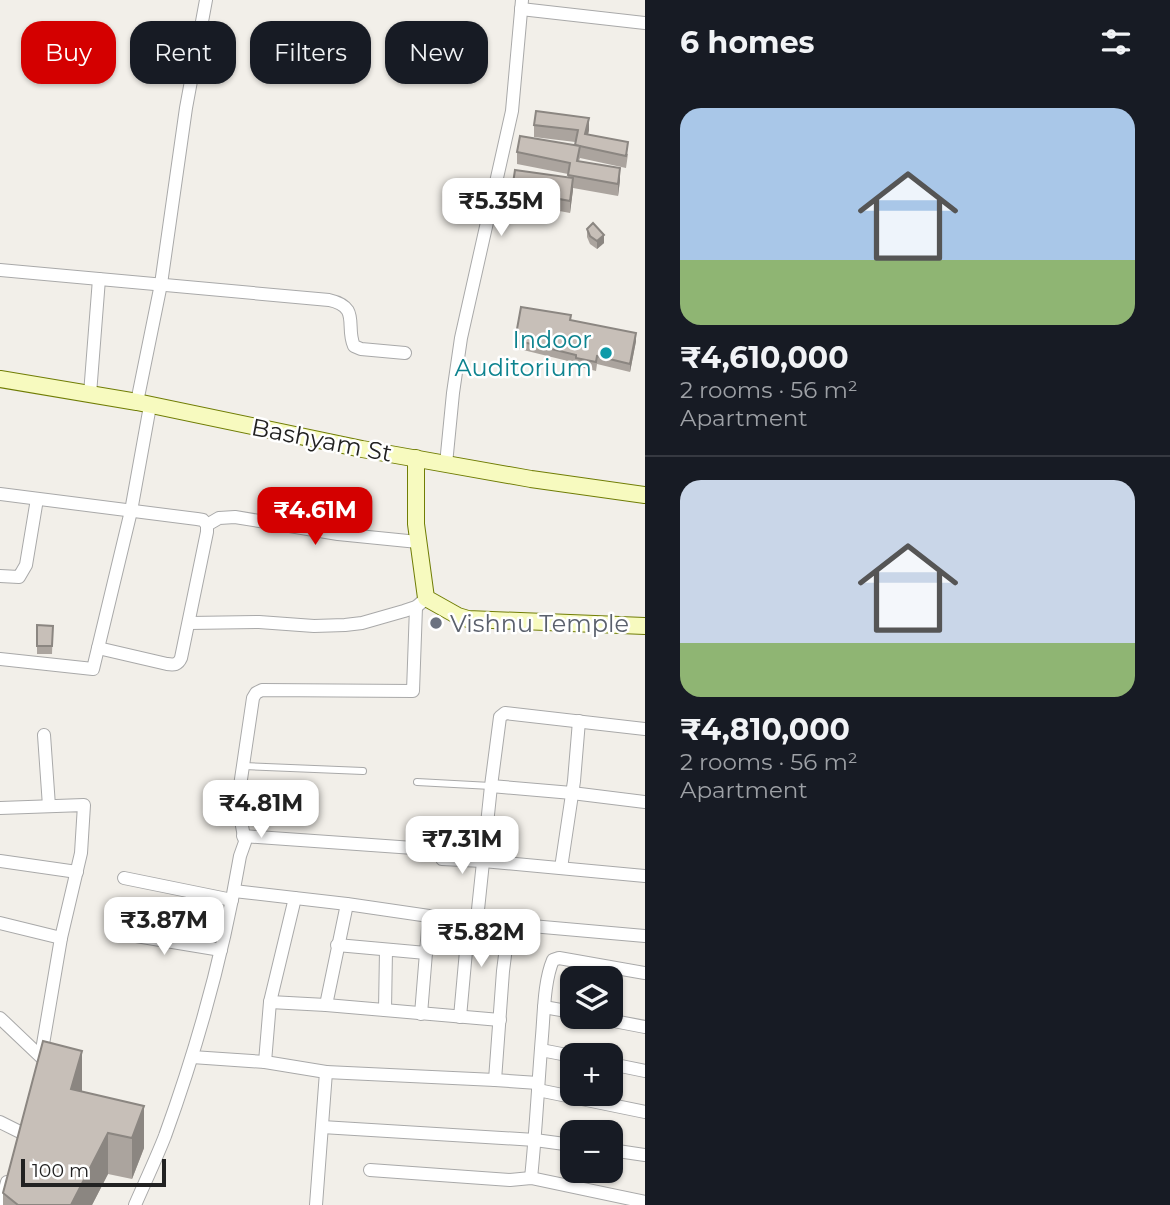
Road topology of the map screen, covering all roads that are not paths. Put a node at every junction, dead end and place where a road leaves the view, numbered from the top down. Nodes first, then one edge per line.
1 (206, 0) edge
2 (522, 4) edge
3 (645, 23) edge
4 (0, 270) edge
5 (99, 279) junction
6 (161, 284) junction
7 (405, 353) dead end
8 (0, 379) edge
9 (89, 394) junction
10 (144, 404) junction
11 (416, 458) junction
12 (446, 464) junction
13 (0, 494) edge
14 (645, 495) edge
15 (37, 499) junction
16 (131, 511) junction
17 (207, 525) junction
18 (418, 542) junction
19 (0, 576) edge
20 (421, 603) junction
21 (189, 622) junction
22 (645, 626) edge
23 (98, 648) junction
24 (0, 659) edge
25 (579, 721) junction
26 (645, 729) edge
27 (44, 735) dead end
28 (242, 766) junction
29 (363, 771) dead end
30 (417, 782) dead end
31 (491, 786) junction
32 (572, 793) junction
33 (645, 802) edge
34 (49, 806) junction
35 (0, 807) edge
36 (243, 836) junction
37 (0, 861) edge
38 (483, 861) junction
39 (561, 868) junction
40 (77, 872) junction
41 (645, 876) edge
42 (124, 878) dead end
43 (233, 895) junction
44 (295, 898) junction
45 (346, 904) junction
46 (429, 916) junction
47 (473, 919) junction
48 (0, 923) edge
49 (509, 924) junction
50 (112, 932) dead end
51 (645, 936) edge
52 (61, 939) junction
53 (337, 945) junction
54 (221, 950) junction
55 (386, 950) junction
56 (426, 953) junction
57 (645, 973) edge
58 (270, 1002) junction
59 (326, 1005) junction
60 (544, 1007) junction
61 (385, 1010) junction
62 (560, 1010) edge
63 (421, 1014) junction
64 (460, 1017) junction
65 (0, 1018) edge
66 (500, 1020) junction
67 (623, 1023) edge
68 (645, 1027) edge
69 (541, 1050) junction
70 (560, 1054) edge
71 (192, 1057) junction
72 (265, 1062) junction
73 (623, 1066) edge
74 (645, 1071) edge
75 (326, 1072) junction
76 (495, 1080) junction
77 (538, 1086) junction
78 (645, 1112) edge
79 (0, 1122) edge
80 (322, 1127) junction
81 (20, 1132) edge
82 (535, 1140) junction
83 (560, 1143) edge
84 (623, 1152) edge
85 (645, 1155) edge
86 (11, 1169) edge
87 (370, 1170) dead end
88 (531, 1178) junction
89 (645, 1202) edge
90 (1, 1205) edge
91 (135, 1205) edge
92 (316, 1205) edge

1 - 6 street
2 - 3 street
2 - 12 street
4 - 5 street
5 - 6 street
5 - 9 street
6 - 7 street
6 - 10 street
8 - 9 street, Bashyam St
9 - 10 street, Bashyam St
10 - 11 street, Bashyam St
10 - 16 street
11 - 12 street, Bashyam St
11 - 18 street
12 - 14 street, Bashyam St
13 - 15 street
15 - 16 street
15 - 19 street
16 - 17 street
16 - 23 street
17 - 18 street
17 - 21 street
18 - 20 street
20 - 21 street
20 - 22 street
20 - 28 street
21 - 23 street
23 - 24 street
25 - 26 street
25 - 31 street
25 - 32 street
27 - 34 street
28 - 29 lane
28 - 36 street
30 - 31 lane
31 - 32 street
31 - 38 street
32 - 33 street
32 - 39 street
34 - 35 street
34 - 40 street
36 - 38 street
36 - 43 street
37 - 40 street
38 - 39 street
38 - 47 street
39 - 41 street
40 - 52 street
42 - 43 street
43 - 44 street
43 - 54 street
44 - 45 street
44 - 58 street
45 - 46 street
45 - 53 street
46 - 47 street
46 - 56 street
47 - 49 street
47 - 64 street
48 - 52 street
49 - 51 street
49 - 66 street
50 - 54 street
52 - 65 street
53 - 55 street
53 - 59 street
54 - 71 street
55 - 56 street
55 - 61 street
56 - 63 street
57 - 60 street
58 - 59 street
58 - 72 street
59 - 61 street
60 - 62 street
60 - 69 street
61 - 63 street
63 - 64 street
64 - 66 street
66 - 76 street
67 - 68 street
69 - 70 street
69 - 77 street
71 - 72 street
71 - 91 street
72 - 75 street
73 - 74 street
75 - 76 street
75 - 80 street
76 - 77 street
77 - 78 street
77 - 82 street
79 - 81 street
80 - 82 street
80 - 92 street
82 - 83 street
82 - 88 street
84 - 85 street
86 - 90 street
87 - 88 street
88 - 89 street

